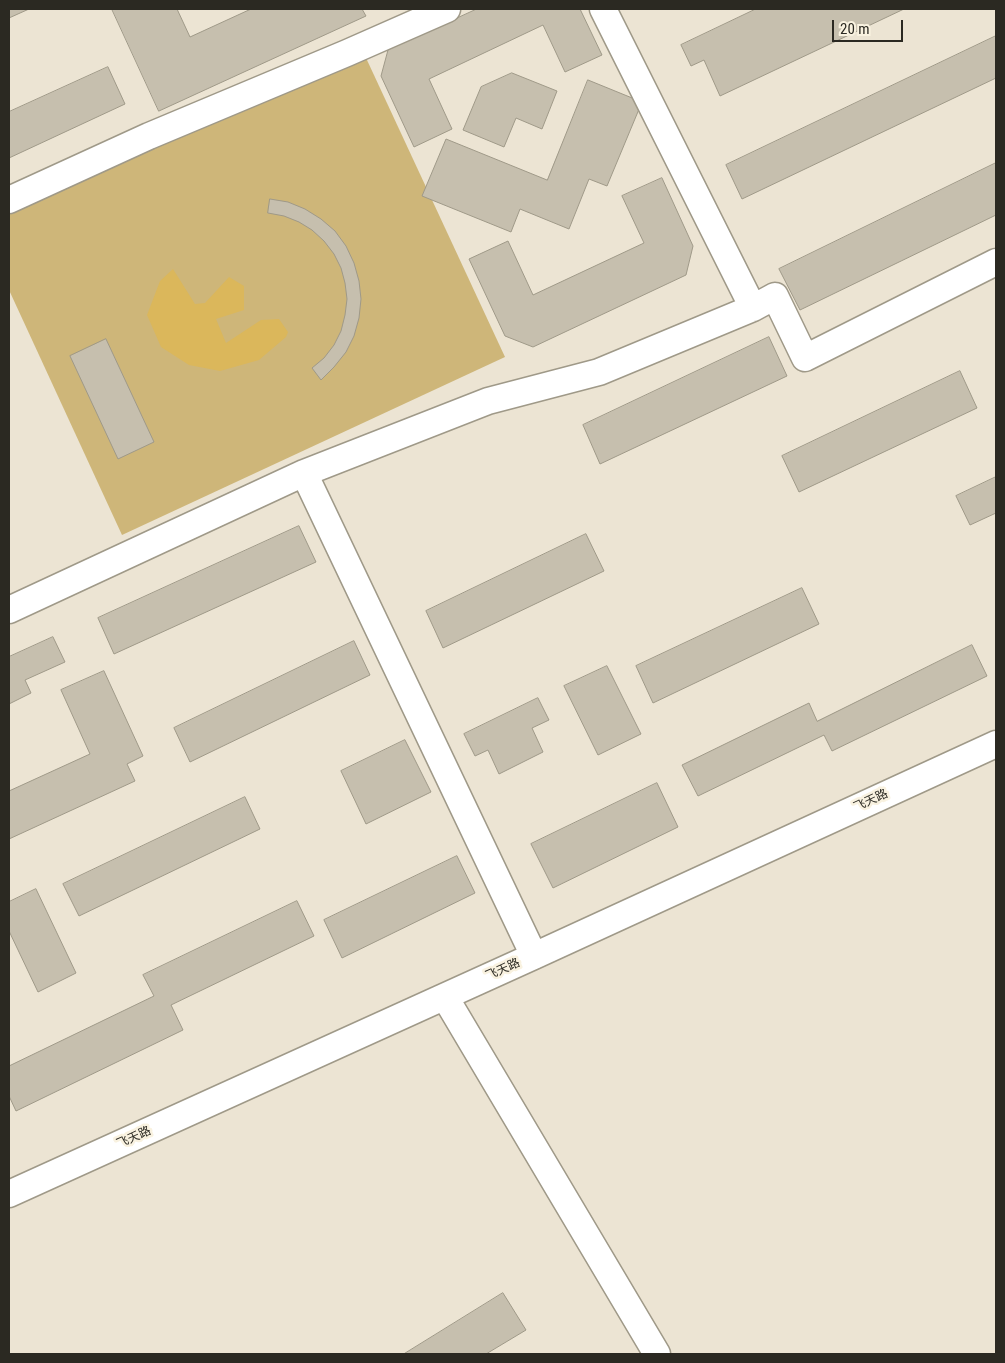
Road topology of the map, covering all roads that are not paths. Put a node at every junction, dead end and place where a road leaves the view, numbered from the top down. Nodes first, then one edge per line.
1 (447, 9) edge
2 (603, 9) edge
3 (9, 200) edge
4 (996, 262) edge
5 (753, 308) junction
6 (304, 473) junction
7 (9, 610) edge
8 (996, 744) edge
9 (534, 956) junction
10 (445, 997) junction
11 (9, 1194) edge
12 (657, 1354) edge

1 - 3 street
2 - 5 street
4 - 5 street
5 - 6 street
6 - 7 street
6 - 9 street
8 - 9 street, 飞天路
9 - 10 street, 飞天路
10 - 11 street, 飞天路
10 - 12 street

